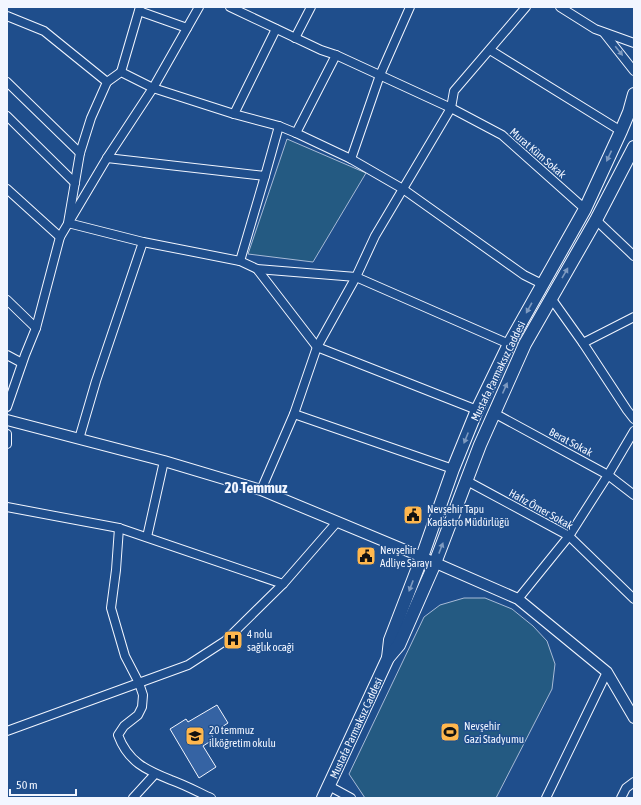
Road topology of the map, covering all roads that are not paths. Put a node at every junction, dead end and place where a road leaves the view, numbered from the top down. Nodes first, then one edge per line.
1 (199, 7) edge
2 (230, 7) edge
3 (311, 7) edge
4 (410, 7) edge
5 (526, 7) edge
6 (560, 7) edge
7 (139, 9) edge
8 (7, 16) edge
9 (187, 28) junction
10 (276, 29) junction
11 (603, 32) junction
12 (295, 38) junction
13 (634, 43) edge
14 (490, 50) junction
15 (336, 55) junction
16 (634, 71) edge
17 (121, 72) junction
18 (380, 75) junction
19 (7, 82) edge
20 (106, 82) junction
21 (153, 88) junction
22 (634, 94) edge
23 (451, 108) junction
24 (234, 114) junction
25 (7, 116) edge
26 (279, 126) junction
27 (621, 131) junction
28 (296, 133) junction
29 (634, 147) edge
30 (80, 153) junction
31 (107, 158) junction
32 (351, 159) junction
33 (265, 176) junction
34 (75, 183) junction
35 (7, 189) edge
36 (403, 189) junction
37 (585, 209) junction
38 (596, 220) junction
39 (68, 223) junction
40 (60, 237) junction
41 (143, 242) junction
42 (634, 256) edge
43 (240, 260) junction
44 (256, 268) junction
45 (356, 277) junction
46 (542, 284) junction
47 (551, 298) junction
48 (7, 300) edge
49 (634, 317) edge
50 (36, 328) junction
51 (583, 343) junction
52 (509, 344) junction
53 (317, 347) junction
54 (7, 355) edge
55 (22, 363) junction
56 (7, 407) edge
57 (477, 410) junction
58 (294, 414) junction
59 (494, 414) junction
60 (634, 419) edge
61 (7, 420) edge
62 (634, 431) edge
63 (79, 439) junction
64 (164, 461) junction
65 (453, 469) junction
66 (608, 475) junction
67 (467, 481) junction
68 (261, 490) junction
69 (634, 495) edge
70 (7, 507) edge
71 (338, 522) junction
72 (119, 528) junction
73 (569, 536) junction
74 (147, 537) junction
75 (422, 557) junction
76 (435, 563) junction
77 (283, 584) junction
78 (518, 599) junction
79 (634, 599) edge
80 (388, 658) junction
81 (607, 672) junction
82 (140, 683) junction
83 (632, 711) edge
84 (7, 731) edge
85 (155, 774) junction
86 (634, 782) edge
87 (329, 786) junction
88 (133, 798) edge
89 (211, 798) edge
90 (323, 798) edge
91 (351, 798) edge
92 (546, 798) edge
93 (621, 798) edge

1 - 9 street
2 - 10 street, Murat Küm Sokak
3 - 12 street
4 - 18 street
5 - 14 street
6 - 11 street
7 - 9 street
7 - 17 street
8 - 20 street
9 - 21 street
10 - 12 street, Murat Küm Sokak
10 - 24 street
11 - 13 street
11 -> 16 street
12 - 15 street, Murat Küm Sokak
14 - 23 street
14 - 27 street
15 - 18 street, Murat Küm Sokak
15 - 28 street
17 - 20 street
17 - 21 street
18 - 23 street, Murat Küm Sokak
18 - 32 street
19 - 30 street
20 - 30 street
21 - 24 street
21 - 31 street
22 - 27 main road, Mustafa Parmaksız Caddesi
23 - 36 street
23 - 37 street, Murat Küm Sokak
24 - 26 street
25 - 34 street
26 - 28 street
26 - 33 street
27 -> 37 main road, Mustafa Parmaksız Caddesi
28 - 32 street
29 - 38 main road, Mustafa Parmaksız Caddesi
30 - 34 street
31 - 33 street
31 - 39 street
32 - 36 street
33 - 43 street
34 - 39 street
35 - 40 street
36 - 45 street
36 - 46 street
37 - 46 main road, Mustafa Parmaksız Caddesi
38 - 42 street
47 -> 38 main road, Mustafa Parmaksız Caddesi
39 - 40 street
39 - 41 street
40 - 50 street
41 - 43 street
41 - 63 street
43 - 44 street
44 - 45 street
44 - 53 street
45 - 52 street
45 - 53 street
46 -> 52 main road, Mustafa Parmaksız Caddesi
47 - 51 street
59 -> 47 main road, Mustafa Parmaksız Caddesi
48 - 50 street
49 - 51 street
50 - 55 street
51 - 60 street
52 - 57 main road, Mustafa Parmaksız Caddesi
53 - 57 street
53 - 58 street
54 - 55 street
55 - 56 street
57 -> 65 main road, Mustafa Parmaksız Caddesi
58 - 65 street
58 - 68 street
59 - 66 street, Berat Sokak
59 - 67 main road, Mustafa Parmaksız Caddesi
61 - 63 street
62 - 66 street
63 - 64 street
64 - 68 street
64 - 74 street
65 - 75 main road, Mustafa Parmaksız Caddesi
66 - 69 street, Berat Sokak
66 - 73 street
67 - 73 street, Hafız Ömer Sokak
76 -> 67 main road, Mustafa Parmaksız Caddesi
68 - 71 street
70 - 72 street
71 - 75 street
71 - 77 street
72 - 74 street
72 - 82 street
73 - 78 street
73 - 79 street, Hafız Ömer Sokak
74 - 77 street
75 - 76 street
75 -> 80 main road, Mustafa Parmaksız Caddesi
76 - 78 street
76 - 80 main road, Mustafa Parmaksız Caddesi
77 - 82 street
78 - 81 street
80 - 87 main road, Mustafa Parmaksız Caddesi
81 - 83 street
81 - 92 street
82 - 84 street
82 - 85 street
85 - 88 street
85 - 89 street
86 - 93 street
87 - 90 main road, Mustafa Parmaksız Caddesi
87 - 91 street

